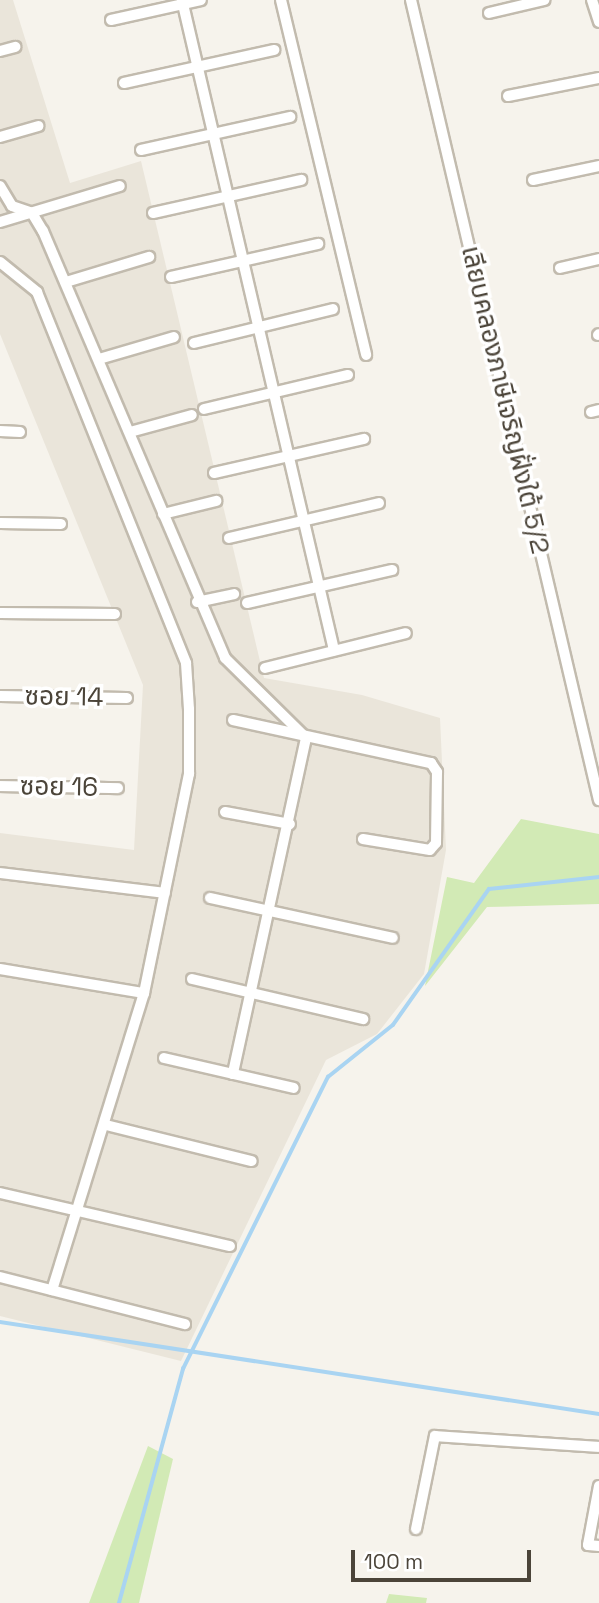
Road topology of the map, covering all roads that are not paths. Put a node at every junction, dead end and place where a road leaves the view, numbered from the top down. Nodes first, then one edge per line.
1 (201, 0) edge
2 (281, 0) edge
3 (411, 0) edge
4 (544, 0) edge
5 (182, 3) edge
6 (595, 3) edge
7 (489, 12) dead end
8 (110, 20) dead end
9 (599, 22) edge
10 (15, 47) dead end
11 (274, 50) dead end
12 (0, 51) edge
13 (197, 68) junction
14 (599, 78) edge
15 (124, 83) dead end
16 (508, 96) dead end
17 (290, 117) dead end
18 (38, 125) dead end
19 (213, 135) junction
20 (0, 137) edge
21 (141, 150) dead end
22 (599, 166) edge
23 (301, 180) dead end
24 (533, 180) dead end
25 (0, 186) edge
26 (120, 186) dead end
27 (227, 196) junction
28 (32, 214) junction
29 (153, 214) dead end
30 (0, 222) edge
31 (317, 244) dead end
32 (149, 257) dead end
33 (599, 259) edge
34 (0, 262) edge
35 (243, 263) junction
36 (560, 268) dead end
37 (171, 277) dead end
38 (66, 282) junction
39 (333, 309) dead end
40 (258, 327) junction
41 (174, 337) dead end
42 (194, 343) dead end
43 (366, 355) dead end
44 (99, 359) junction
45 (348, 375) dead end
46 (273, 391) junction
47 (204, 410) dead end
48 (192, 415) dead end
49 (0, 431) edge
50 (20, 432) dead end
51 (130, 432) junction
52 (364, 439) dead end
53 (289, 456) junction
54 (214, 473) dead end
55 (216, 501) dead end
56 (379, 503) dead end
57 (163, 514) junction
58 (0, 523) edge
59 (304, 523) junction
60 (61, 524) dead end
61 (229, 538) dead end
62 (392, 570) dead end
63 (319, 585) junction
64 (234, 594) dead end
65 (197, 602) junction
66 (247, 603) dead end
67 (0, 613) edge
68 (115, 614) dead end
69 (406, 633) dead end
70 (334, 650) junction
71 (265, 668) dead end
72 (0, 696) edge
73 (127, 698) dead end
74 (233, 720) dead end
75 (306, 738) junction
76 (0, 786) edge
77 (118, 788) dead end
78 (599, 800) edge
79 (225, 812) dead end
80 (290, 824) junction
81 (363, 839) dead end
82 (0, 873) edge
83 (165, 893) junction
84 (210, 898) dead end
85 (268, 911) junction
86 (393, 937) dead end
87 (0, 969) edge
88 (192, 979) dead end
89 (250, 992) junction
90 (144, 993) junction
91 (363, 1019) dead end
92 (163, 1058) dead end
93 (233, 1074) junction
94 (294, 1088) dead end
95 (106, 1125) junction
96 (251, 1161) dead end
97 (0, 1193) edge
98 (78, 1211) junction
99 (230, 1246) dead end
100 (0, 1277) edge
101 (52, 1290) junction
102 (185, 1325) dead end
103 (599, 1447) edge
104 (599, 1486) edge
105 (416, 1529) dead end
106 (599, 1546) edge

1 - 5 street
2 - 43 street
3 - 78 street, เลียบคลองภาษีเจริญฝั่งใต้ 5/2
4 - 7 street
5 - 8 street
5 - 13 street
6 - 9 street
10 - 12 street
11 - 13 street
13 - 15 street
13 - 19 street
14 - 16 street
17 - 19 street
18 - 20 street
19 - 21 street
19 - 27 street
22 - 24 street
23 - 27 street
25 - 28 street
26 - 28 street
27 - 29 street
27 - 35 street
28 - 30 street
28 - 38 street
31 - 35 street
32 - 38 street
33 - 36 street
34 - 83 street
35 - 37 street
35 - 40 street
38 - 44 street
39 - 40 street
40 - 42 street
40 - 46 street
41 - 44 street
44 - 51 street
45 - 46 street
46 - 47 street
46 - 53 street
48 - 51 street
49 - 50 street
51 - 57 street
52 - 53 street
53 - 54 street
53 - 59 street
55 - 57 street
56 - 59 street
57 - 65 street
58 - 60 street
59 - 61 street
59 - 63 street
62 - 63 street
63 - 66 street
63 - 70 street
64 - 65 street
65 - 75 street
67 - 68 street
69 - 70 street
70 - 71 street
72 - 73 street, ซอย 14
74 - 75 street
75 - 80 street
75 - 81 street
76 - 77 street, ซอย 16
79 - 80 street
80 - 85 street
82 - 83 street
83 - 90 street
84 - 85 street
85 - 86 street
85 - 89 street
87 - 90 street
88 - 89 street
89 - 91 street
89 - 93 street
90 - 95 street
92 - 93 street
93 - 94 street
95 - 96 street
95 - 98 street
97 - 98 street
98 - 99 street
98 - 101 street
100 - 101 street
101 - 102 street
103 - 105 street
104 - 106 street

